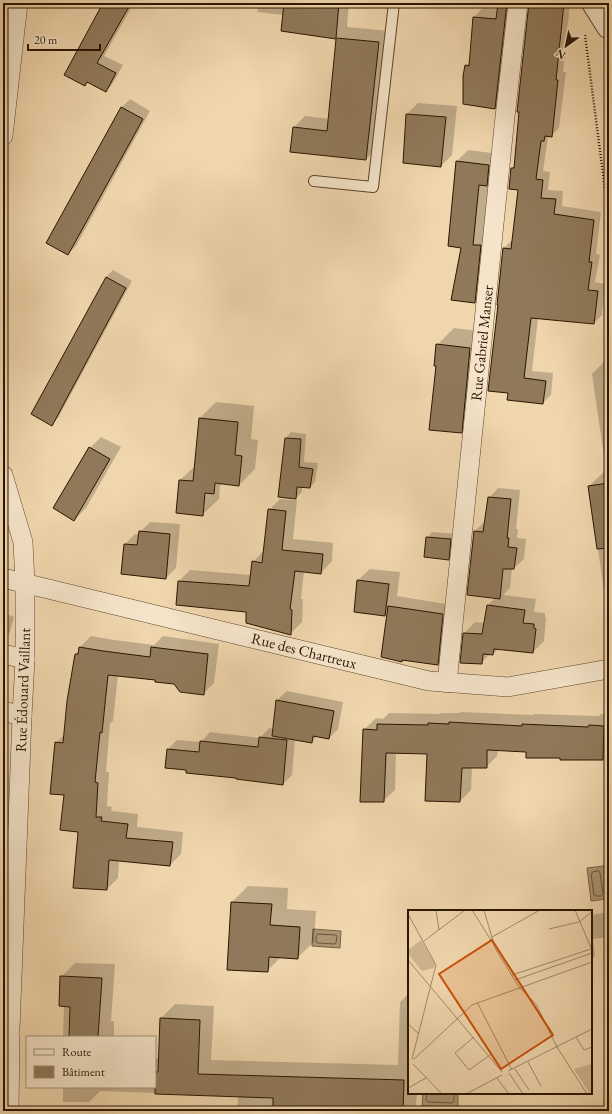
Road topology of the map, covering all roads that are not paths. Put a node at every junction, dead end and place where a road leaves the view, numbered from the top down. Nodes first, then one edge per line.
1 (18, 3) edge
2 (394, 3) edge
3 (518, 3) edge
4 (593, 3) edge
5 (609, 28) edge
6 (3, 136) edge
7 (314, 181) dead end
8 (3, 475) edge
9 (3, 578) edge
10 (25, 583) junction
11 (3, 654) edge
12 (25, 659) junction
13 (609, 669) edge
14 (447, 683) junction
15 (3, 711) edge
16 (22, 716) junction
17 (10, 1029) junction
18 (3, 1053) edge
19 (9, 1111) edge

1 - 6 street
2 - 7 lane
3 - 14 street, Rue Gabriel Manser
4 - 5 street
8 - 10 street, Rue Édouard Vaillant
9 - 10 street, Rue des Chartreux
10 - 12 street, Rue Édouard Vaillant
10 - 14 street, Rue des Chartreux
11 - 12 street
12 - 16 street, Rue Édouard Vaillant
13 - 14 street, Rue des Chartreux
15 - 16 street
16 - 17 street, Rue Édouard Vaillant
17 - 18 street, Rue Édouard Vaillant
17 - 19 street, Rue Édouard Vaillant

